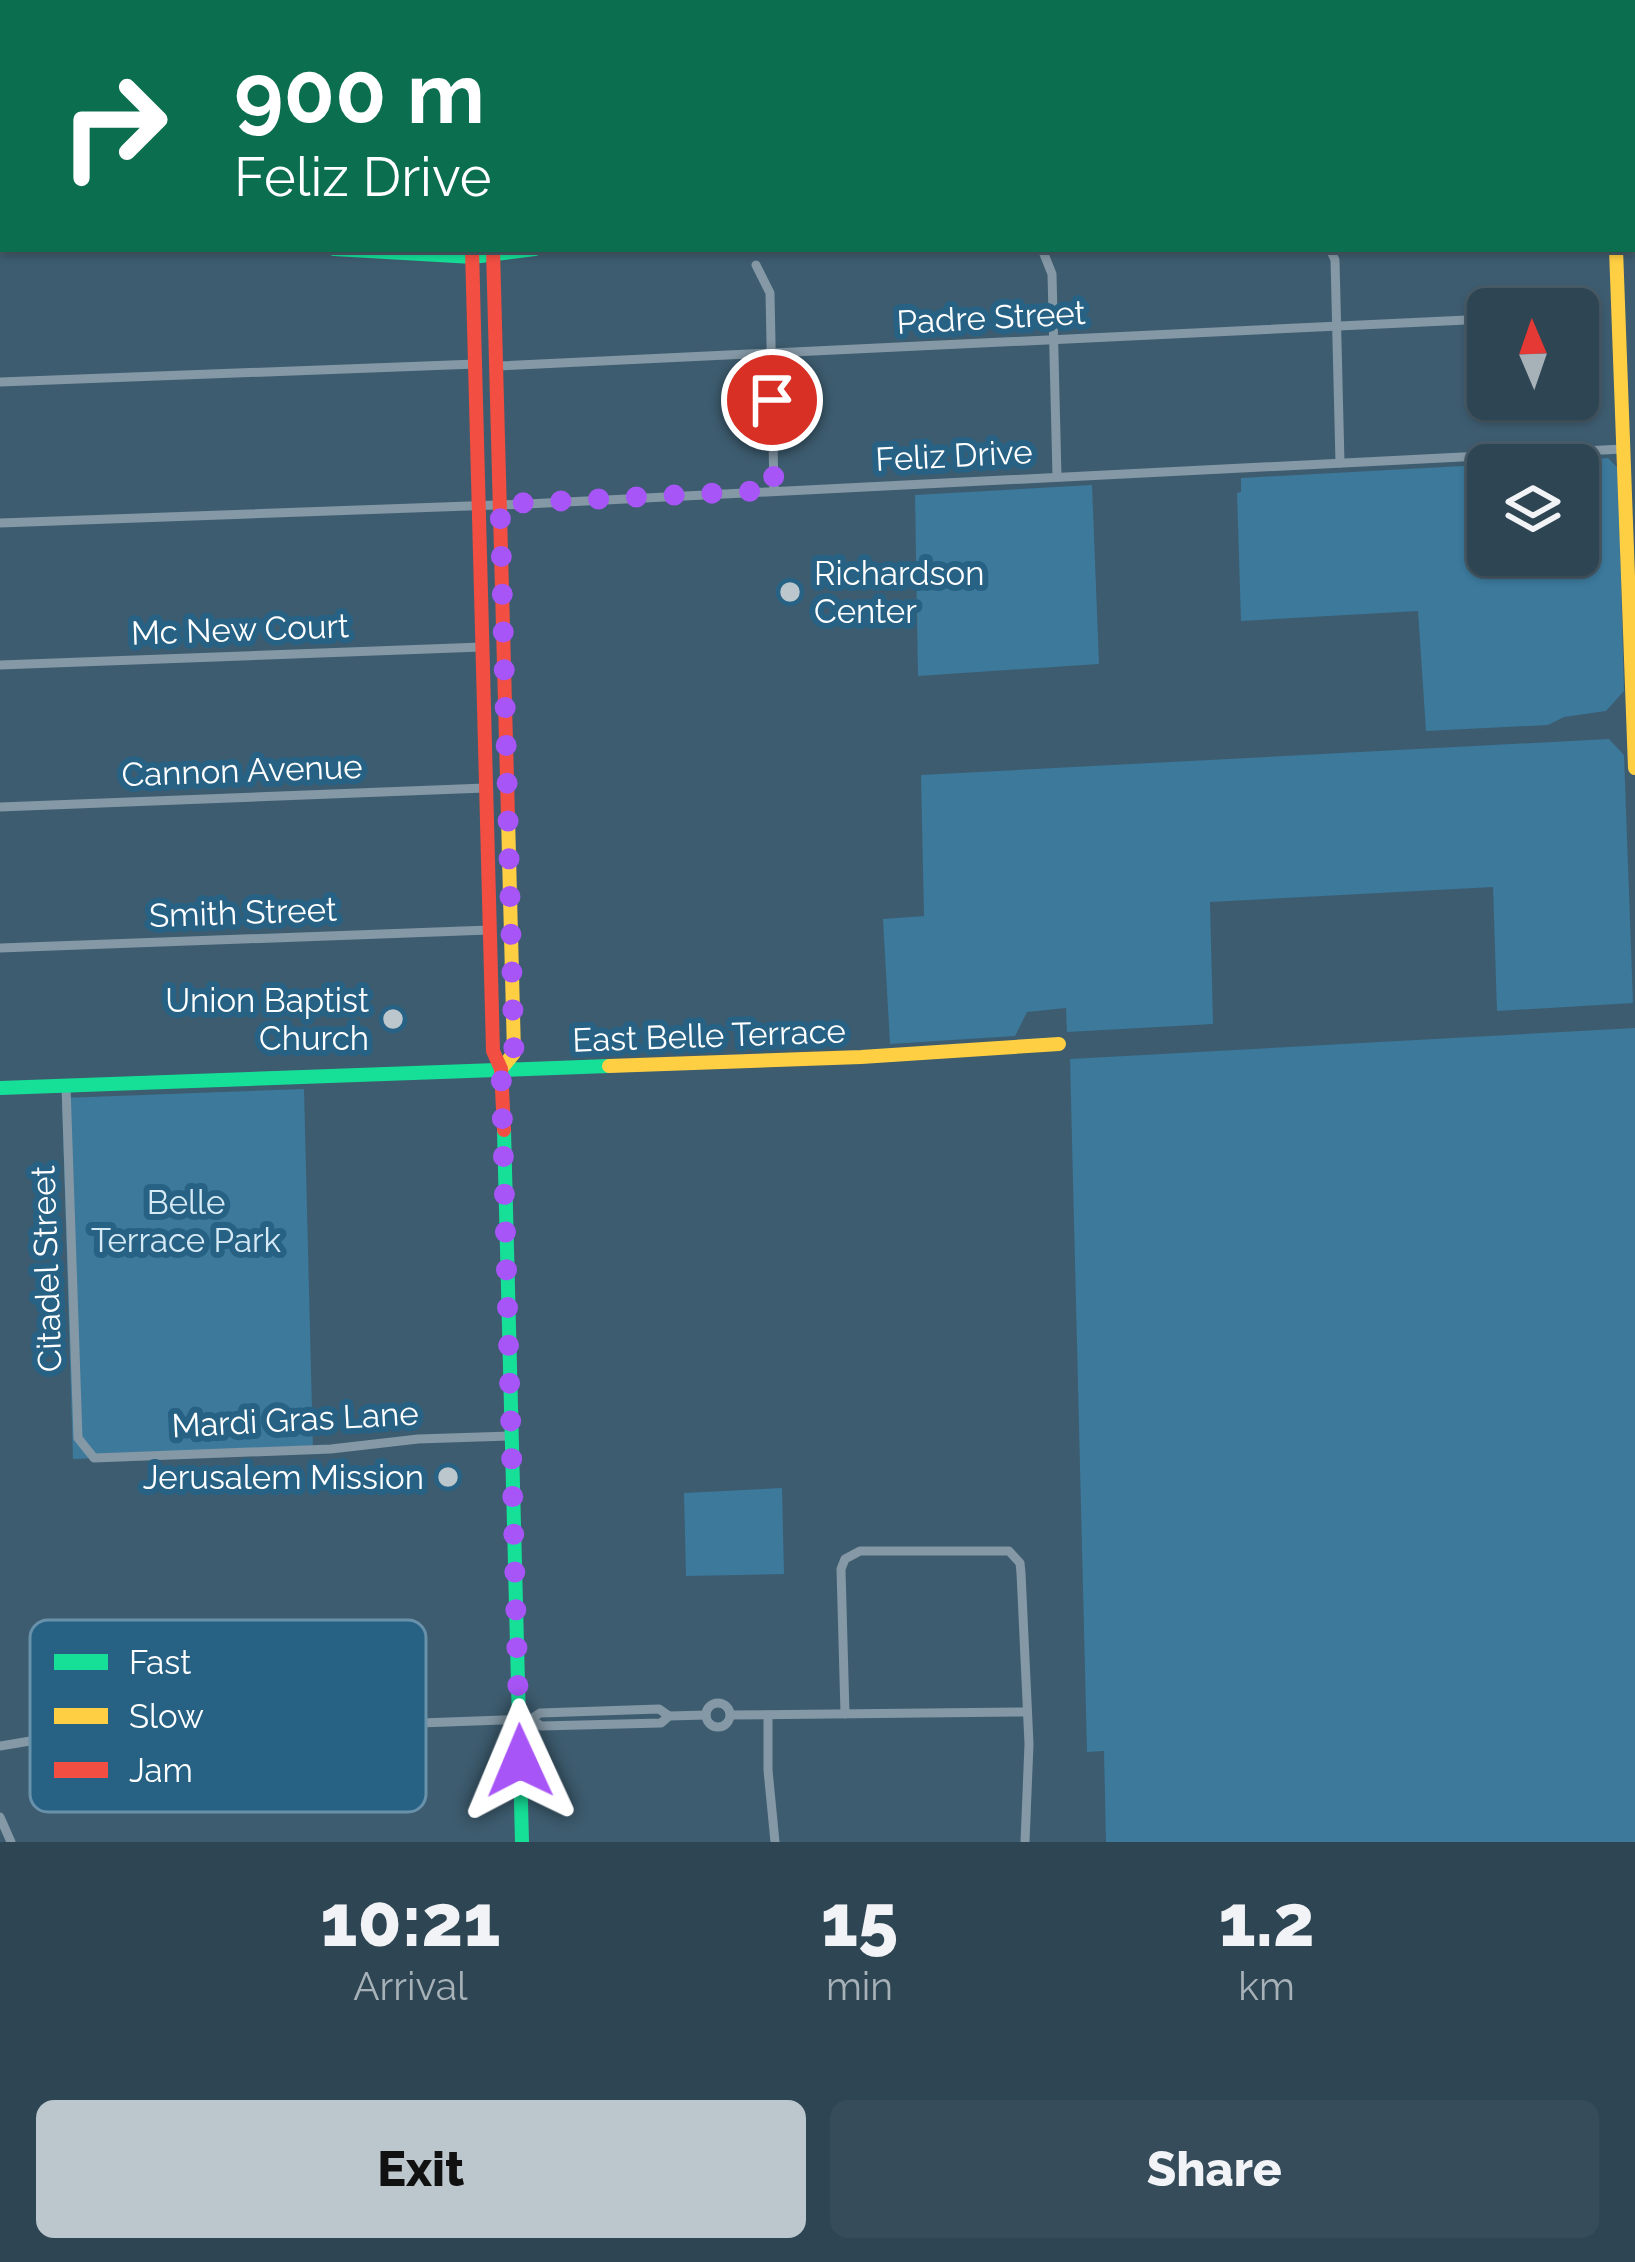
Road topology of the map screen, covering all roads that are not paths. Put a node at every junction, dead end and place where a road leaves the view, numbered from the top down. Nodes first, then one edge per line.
1 (438, 252) edge
2 (493, 252) edge
3 (1043, 252) edge
4 (1331, 252) edge
5 (1616, 252) edge
6 (472, 253) edge
7 (756, 266) dead end
8 (1467, 321) edge
9 (1336, 327) junction
10 (1054, 341) junction
11 (771, 355) junction
12 (476, 364) junction
13 (496, 366) junction
14 (0, 382) edge
15 (1623, 449) junction
16 (1340, 463) junction
17 (1057, 477) junction
18 (774, 490) junction
19 (500, 504) junction
20 (479, 505) junction
21 (0, 524) edge
22 (482, 647) junction
23 (0, 665) edge
24 (484, 736) junction
25 (1635, 768) edge
26 (485, 788) junction
27 (0, 807) edge
28 (507, 831) junction
29 (489, 930) junction
30 (0, 948) edge
31 (1060, 1044) dead end
32 (501, 1069) junction
33 (66, 1086) junction
34 (0, 1088) edge
35 (513, 1436) junction
36 (84, 1449) joint
37 (1026, 1712) junction
38 (845, 1714) junction
39 (706, 1715) junction
40 (731, 1715) junction
41 (769, 1715) junction
42 (526, 1720) junction
43 (426, 1723) edge
44 (30, 1741) edge
45 (0, 1746) edge
46 (0, 1817) edge
47 (11, 1842) edge
48 (522, 1842) edge
49 (775, 1842) edge
50 (1025, 1842) edge

1 - 6 main road
2 - 6 main road
2 - 13 main road
3 - 10 street
4 - 9 street
5 - 15 main road
6 - 12 main road
7 - 11 street
8 - 9 street, Padre Street
9 - 10 street, Padre Street
9 - 16 street
10 - 11 street, Padre Street
10 - 17 street
11 - 13 street, Padre Street
11 - 18 street
12 - 14 street
12 - 20 main road
13 - 19 main road
15 - 16 street, Feliz Drive
15 - 25 main road
16 - 17 street, Feliz Drive
17 - 18 street, Feliz Drive
18 - 19 street, Feliz Drive
19 - 20 street, Feliz Drive
19 - 28 main road
20 - 21 street, Feliz Drive
20 - 22 main road
22 - 23 street, Mc New Court
22 - 24 main road
24 - 26 main road
24 - 28 main road
26 - 27 street, Cannon Avenue
26 - 29 main road
28 - 32 main road
29 - 30 street, Smith Street
29 - 32 main road
31 - 32 main road, East Belle Terrace
32 - 33 main road, East Belle Terrace
32 - 35 main road
33 - 34 main road, East Belle Terrace
33 - 36 street, Citadel Street
35 - 36 street, Mardi Gras Lane
35 - 42 main road
37 - 38 street
37 - 38 street
37 - 50 street
38 - 41 street
39 - 40 street
39 - 40 street
39 - 42 street
40 - 41 street
41 - 49 street
42 - 43 street
42 - 48 main road
44 - 45 street
46 - 47 street

